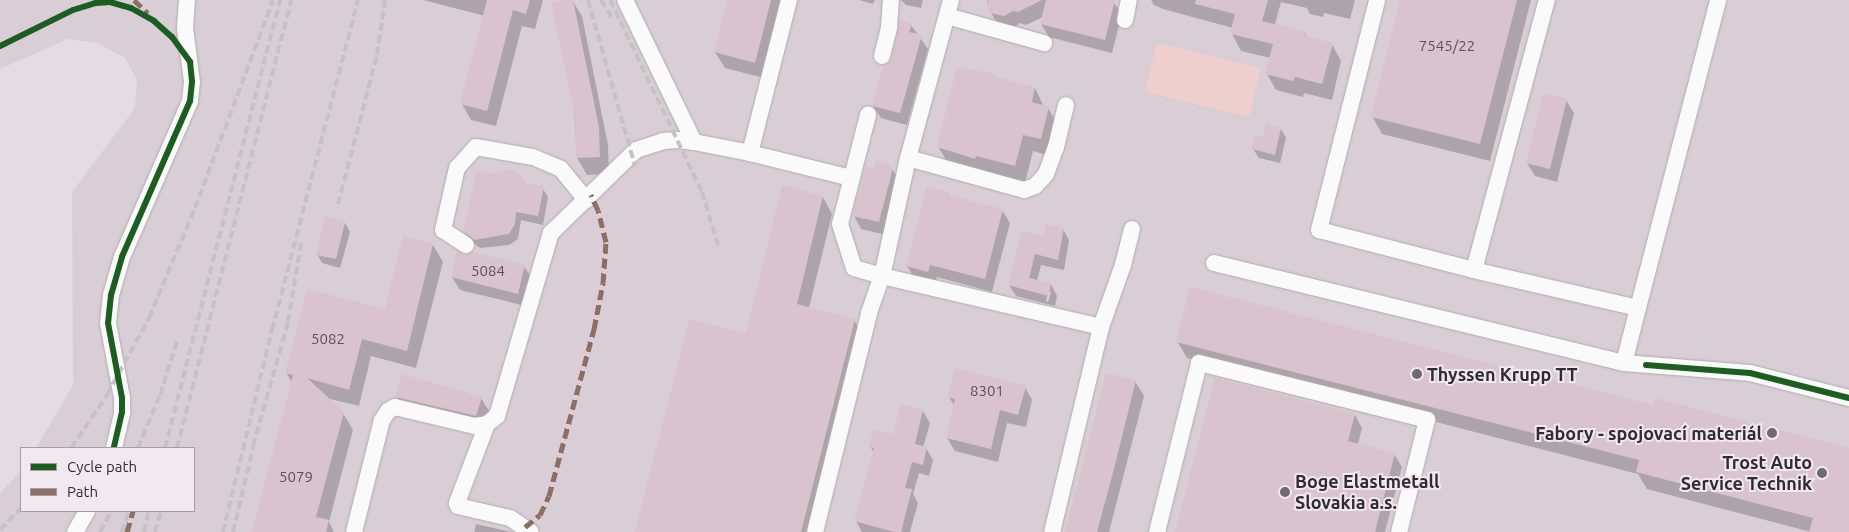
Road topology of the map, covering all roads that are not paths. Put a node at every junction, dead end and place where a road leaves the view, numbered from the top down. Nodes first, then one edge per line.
1 (187, 0) edge
2 (625, 0) edge
3 (789, 0) edge
4 (891, 0) edge
5 (1129, 0) edge
6 (1377, 0) edge
7 (1547, 0) edge
8 (1718, 0) edge
9 (949, 8) edge
10 (1125, 20) dead end
11 (1044, 43) dead end
12 (882, 56) dead end
13 (1066, 105) dead end
14 (868, 116) dead end
15 (694, 142) junction
16 (750, 153) junction
17 (908, 158) junction
18 (851, 178) junction
19 (586, 200) junction
20 (1132, 229) dead end
21 (466, 244) dead end
22 (1214, 263) dead end
23 (1474, 270) junction
24 (882, 276) junction
25 (1638, 308) junction
26 (1101, 327) junction
27 (1624, 363) junction
28 (1849, 398) edge
29 (487, 424) junction
30 (114, 447) edge
31 (86, 512) edge
32 (75, 532) edge
33 (354, 532) edge
34 (531, 532) edge
35 (815, 532) edge
36 (1052, 532) edge
37 (1157, 532) edge
38 (1399, 532) edge

1 - 30 street
2 - 15 street
3 - 16 street
4 - 12 street
5 - 10 street
6 - 23 street
7 - 23 street
8 - 25 street
9 - 11 street
9 - 17 street
13 - 17 street
14 - 18 street
15 - 16 street
15 - 19 street
16 - 18 street
17 - 24 street
18 - 24 street
19 - 21 street
19 - 29 street
20 - 26 street
22 - 27 street
23 - 25 street
24 - 26 street
24 - 35 street
25 - 27 street
26 - 36 street
27 - 28 street
29 - 33 street
29 - 34 street
31 - 32 street
37 - 38 street

